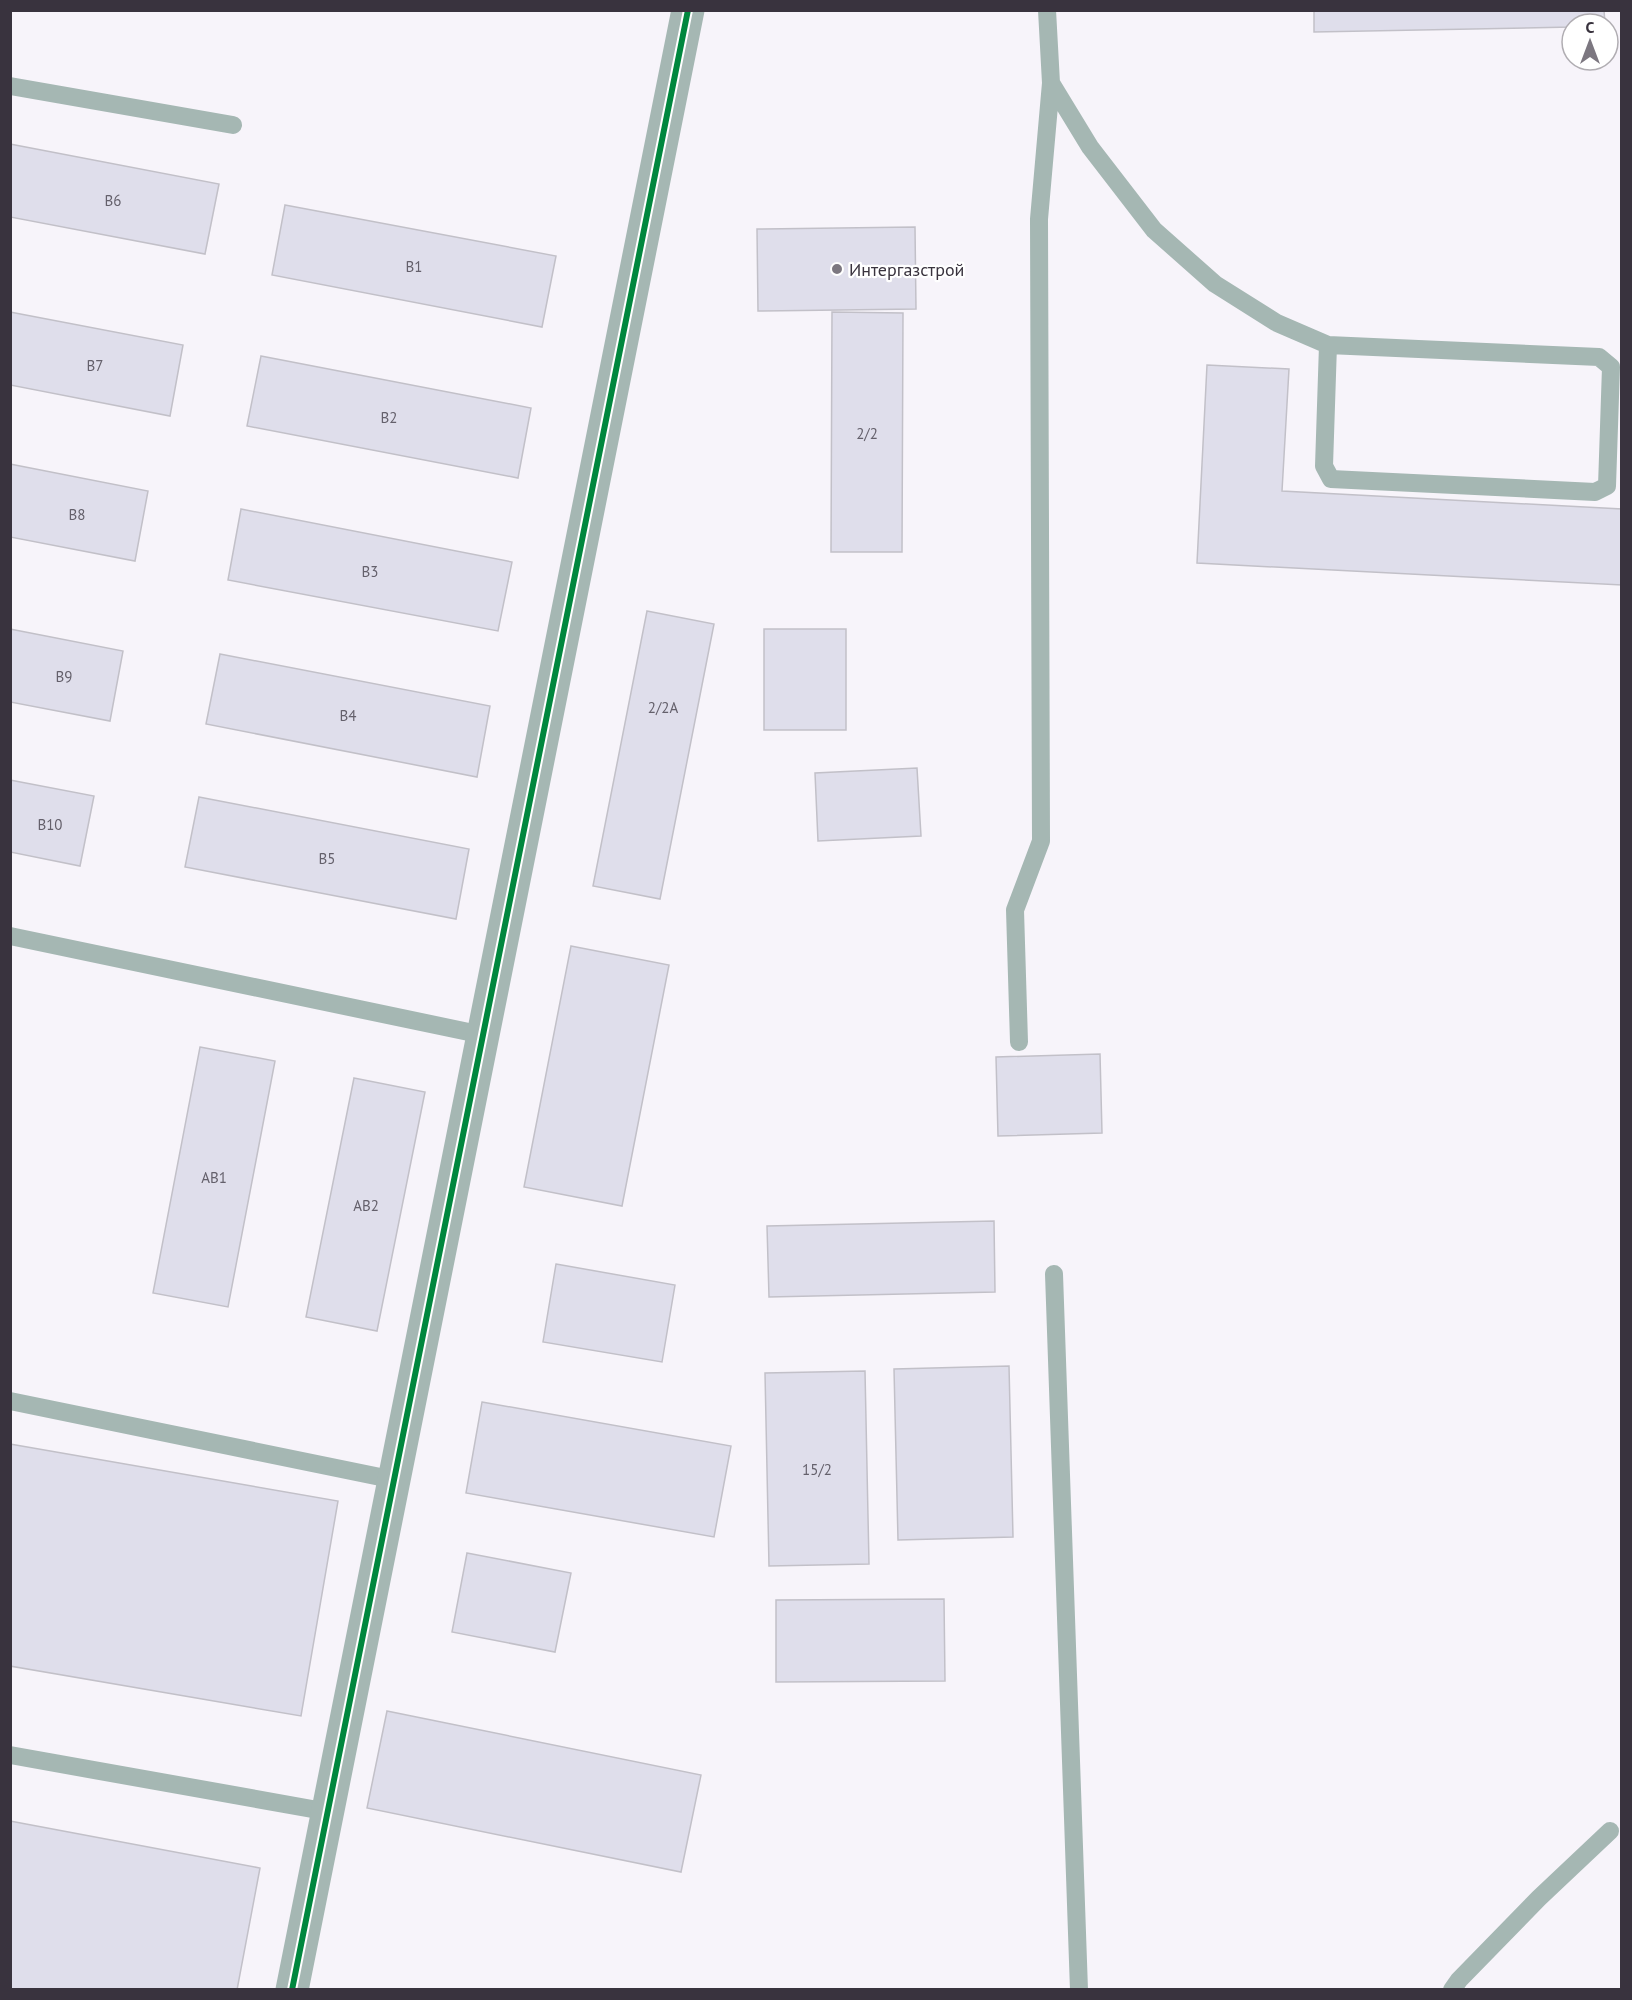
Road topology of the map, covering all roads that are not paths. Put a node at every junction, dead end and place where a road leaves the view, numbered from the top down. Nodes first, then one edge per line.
1 (688, 10) edge
2 (1047, 10) edge
3 (1051, 83) junction
4 (10, 86) edge
5 (232, 125) dead end
6 (1328, 345) junction
7 (10, 936) edge
8 (483, 1035) junction
9 (1019, 1042) dead end
10 (1054, 1274) dead end
11 (10, 1401) edge
12 (394, 1480) junction
13 (10, 1755) edge
14 (329, 1812) junction
15 (1610, 1831) dead end
16 (292, 1989) edge
17 (1079, 1989) edge
18 (1452, 1989) edge

1 - 8 street
2 - 3 lane
3 - 6 lane
3 - 9 lane
4 - 5 lane
6 - 6 lane
7 - 8 lane
8 - 12 street
10 - 17 lane
11 - 12 lane
12 - 14 street
13 - 14 lane
14 - 16 street
15 - 18 lane

